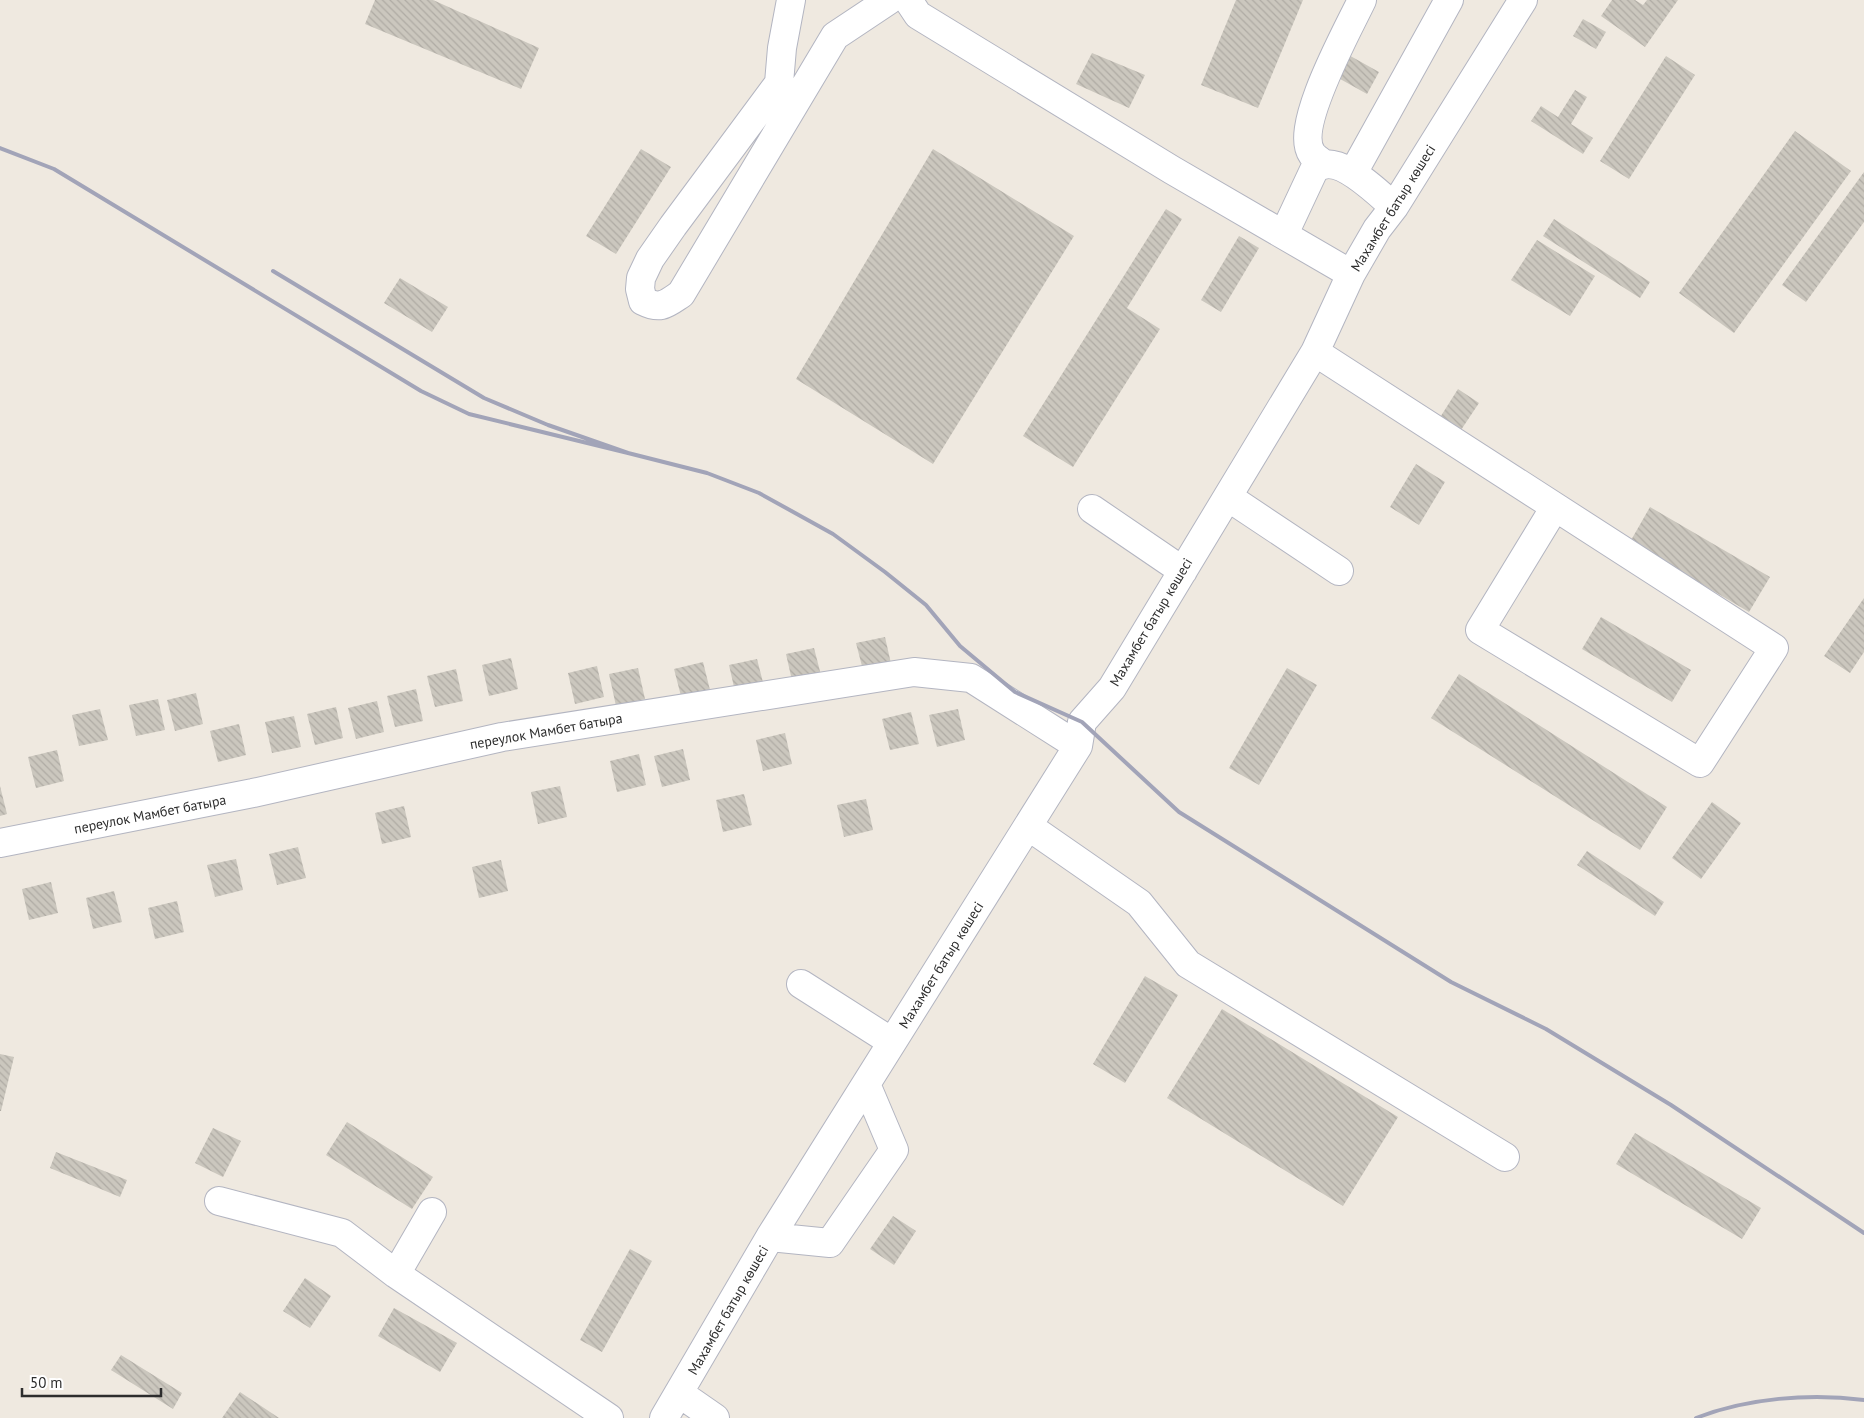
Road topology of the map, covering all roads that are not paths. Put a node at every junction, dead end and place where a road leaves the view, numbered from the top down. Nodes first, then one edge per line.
1 (790, 0) edge
2 (889, 0) edge
3 (908, 0) edge
4 (1362, 0) edge
5 (1449, 0) edge
6 (1523, 0) edge
7 (1324, 164) junction
8 (1353, 173) junction
9 (1394, 207) junction
10 (1284, 234) junction
11 (1351, 274) junction
12 (1315, 352) junction
13 (1228, 497) junction
14 (1555, 507) junction
15 (1092, 509) dead end
16 (1183, 570) junction
17 (1340, 571) dead end
18 (1078, 746) junction
19 (1028, 826) junction
20 (0, 843) edge
21 (801, 984) dead end
22 (892, 1042) junction
23 (866, 1084) junction
24 (1505, 1157) dead end
25 (220, 1201) dead end
26 (432, 1212) dead end
27 (770, 1238) junction
28 (396, 1274) junction
29 (679, 1393) junction
30 (609, 1418) edge
31 (664, 1418) edge
32 (715, 1418) edge

1 - 2 street
3 - 10 street
4 - 7 street
5 - 8 street
6 - 9 street, Махамбет батыр көшесі
7 - 8 street
7 - 10 street
8 - 9 street
9 - 11 street, Махамбет батыр көшесі
10 - 11 street
11 - 12 street, Махамбет батыр көшесі
12 - 13 street, Махамбет батыр көшесі
12 - 14 street
13 - 16 street, Махамбет батыр көшесі
13 - 17 street
14 - 14 street
15 - 16 street
16 - 18 street, Махамбет батыр көшесі
18 - 19 street, Махамбет батыр көшесі
18 - 20 street, переулок Мамбет батыра
19 - 22 street, Махамбет батыр көшесі
19 - 24 street
21 - 22 street
22 - 23 street, Махамбет батыр көшесі
23 - 27 street, Махамбет батыр көшесі
23 - 27 street
25 - 28 street
26 - 28 street
27 - 29 street, Махамбет батыр көшесі
28 - 30 street
29 - 31 street, Махамбет батыр көшесі
29 - 32 street

